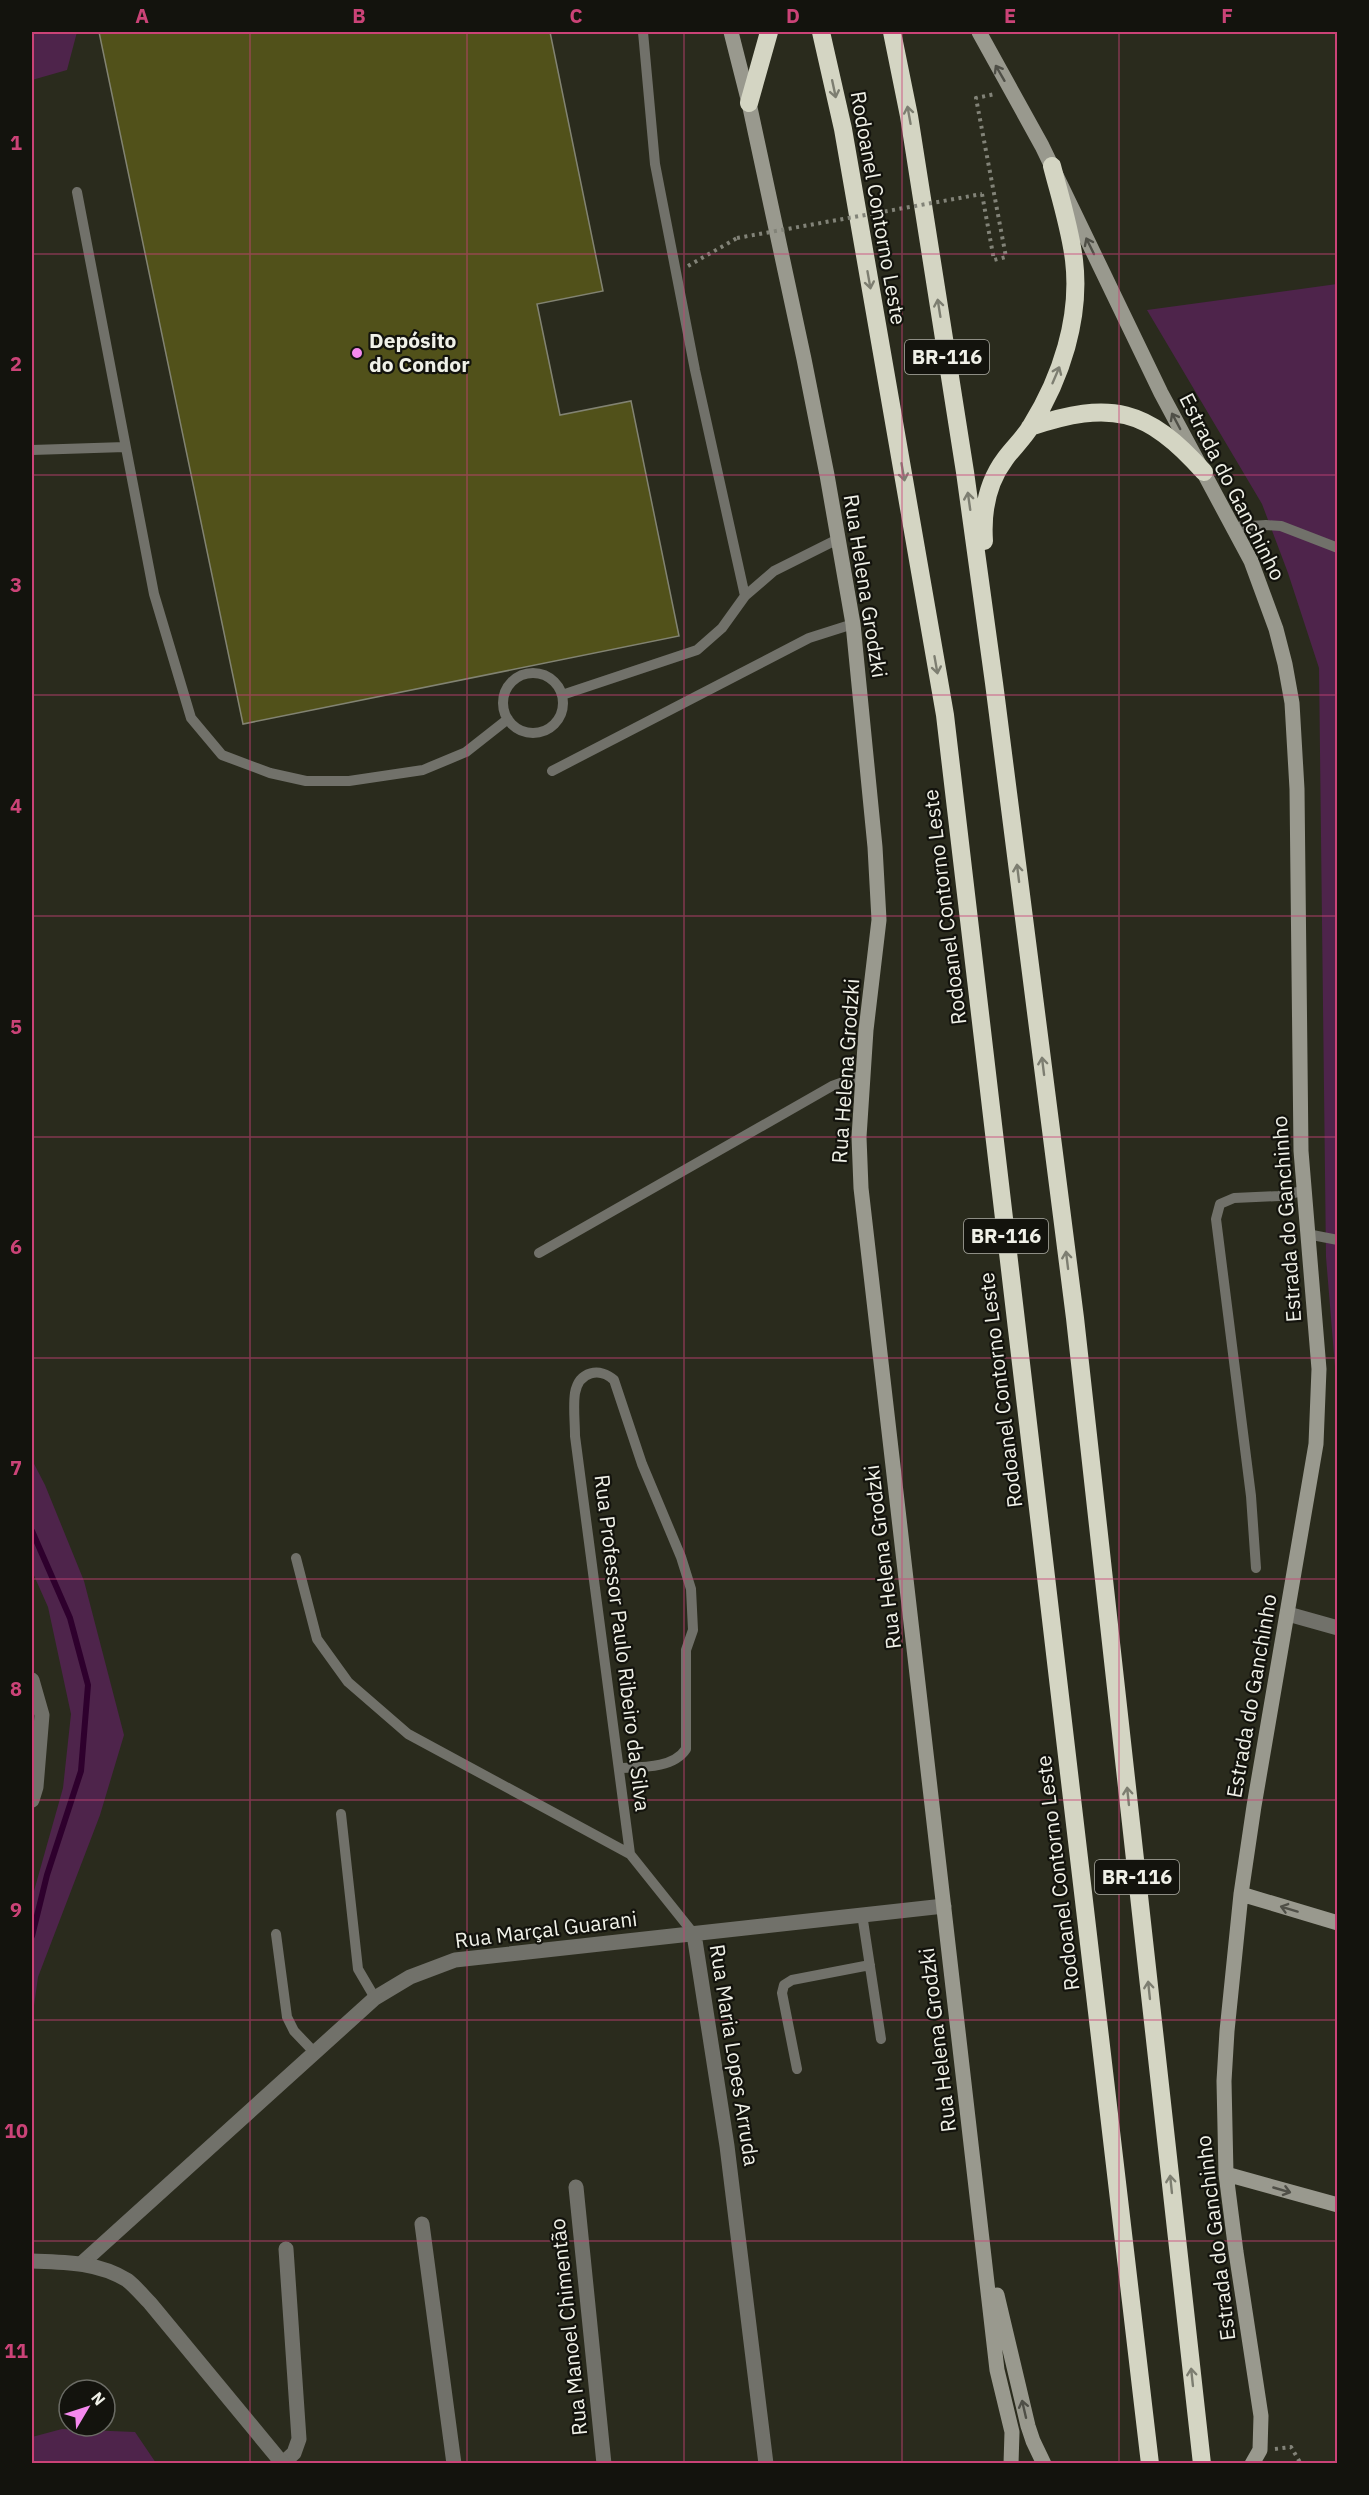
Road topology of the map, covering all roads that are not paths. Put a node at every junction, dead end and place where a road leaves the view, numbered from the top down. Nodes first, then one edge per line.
1 (643, 32) edge
2 (731, 32) edge
3 (769, 32) edge
4 (821, 32) edge
5 (892, 32) edge
6 (979, 32) edge
7 (749, 103) junction
8 (1052, 166) junction
9 (76, 192) dead end
10 (1030, 428) junction
11 (125, 447) junction
12 (32, 450) edge
13 (1204, 472) junction
14 (1234, 527) junction
15 (838, 539) junction
16 (1338, 548) edge
17 (745, 596) junction
18 (853, 624) junction
19 (994, 684) junction
20 (562, 695) junction
21 (508, 719) junction
22 (552, 771) dead end
23 (863, 1075) junction
24 (1303, 1191) junction
25 (1307, 1234) junction
26 (1338, 1240) edge
27 (539, 1253) dead end
28 (296, 1558) dead end
29 (1256, 1568) dead end
30 (1288, 1614) junction
31 (1338, 1628) edge
32 (32, 1680) edge
33 (619, 1768) junction
34 (33, 1791) edge
35 (341, 1814) dead end
36 (630, 1854) junction
37 (1241, 1894) junction
38 (944, 1906) junction
39 (862, 1914) junction
40 (1338, 1923) edge
41 (276, 1934) dead end
42 (694, 1934) junction
43 (870, 1965) junction
44 (375, 1998) junction
45 (882, 2039) dead end
46 (315, 2053) junction
47 (797, 2069) dead end
48 (1226, 2174) junction
49 (576, 2187) dead end
50 (1338, 2205) edge
51 (422, 2223) dead end
52 (981, 2228) junction
53 (286, 2249) dead end
54 (32, 2260) edge
55 (82, 2263) junction
56 (1149, 2455) edge
57 (1256, 2457) edge
58 (283, 2463) edge
59 (454, 2463) edge
60 (604, 2463) edge
61 (766, 2463) edge
62 (1011, 2463) edge
63 (1044, 2463) edge
64 (1202, 2463) edge

1 - 17 lane
2 - 7 main road, Rua Helena Grodzki
3 - 7 highway
4 -> 56 highway, Rodoanel Contorno Leste / BR-116
19 -> 5 highway, Rodoanel Contorno Leste / BR-116
8 -> 6 main road, Estrada do Ganchinho
7 - 15 main road, Rua Helena Grodzki
10 -> 8 highway
13 -> 8 main road, Estrada do Ganchinho
9 - 11 lane
10 - 13 highway
10 - 19 highway
11 - 12 lane
11 - 21 lane
13 - 14 main road, Estrada do Ganchinho
14 - 16 lane
14 - 24 main road, Estrada do Ganchinho
15 - 17 lane
15 - 18 main road, Rua Helena Grodzki
17 - 20 lane
18 - 22 lane
18 - 23 main road, Rua Helena Grodzki
64 -> 19 highway, Rodoanel Contorno Leste / BR-116
20 - 21 lane
20 - 21 lane
23 - 27 lane
23 - 38 main road, Rua Helena Grodzki
24 - 25 main road, Estrada do Ganchinho
24 - 29 lane
25 - 26 lane
25 - 30 main road, Estrada do Ganchinho
28 - 36 lane, Rua Maria Lopes Arruda
30 - 31 street
30 - 37 main road, Estrada do Ganchinho
32 - 34 street
33 - 33 lane, Rua Professor Paulo Ribeiro da Silva
33 - 36 lane, Rua Professor Paulo Ribeiro da Silva
35 - 44 lane
36 - 42 lane, Rua Maria Lopes Arruda
40 -> 37 main road
37 - 48 main road, Estrada do Ganchinho
38 - 39 street, Rua Marçal Guarani
38 - 52 main road, Rua Helena Grodzki
39 - 42 street, Rua Marçal Guarani
39 - 43 lane
41 - 46 lane
42 - 44 street, Rua Marçal Guarani
42 - 61 street, Rua Maria Lopes Arruda
43 - 45 lane
43 - 47 lane
44 - 46 street, Rua Marçal Guarani
46 - 55 street, Rua Marçal Guarani
48 -> 50 main road
48 - 57 main road, Estrada do Ganchinho
49 - 60 street, Rua Manoel Chimentão
51 - 59 street
52 - 62 main road, Rua Helena Grodzki
63 -> 52 main road, Rua Helena Grodzki
53 - 58 street
54 - 55 street
55 - 58 street

